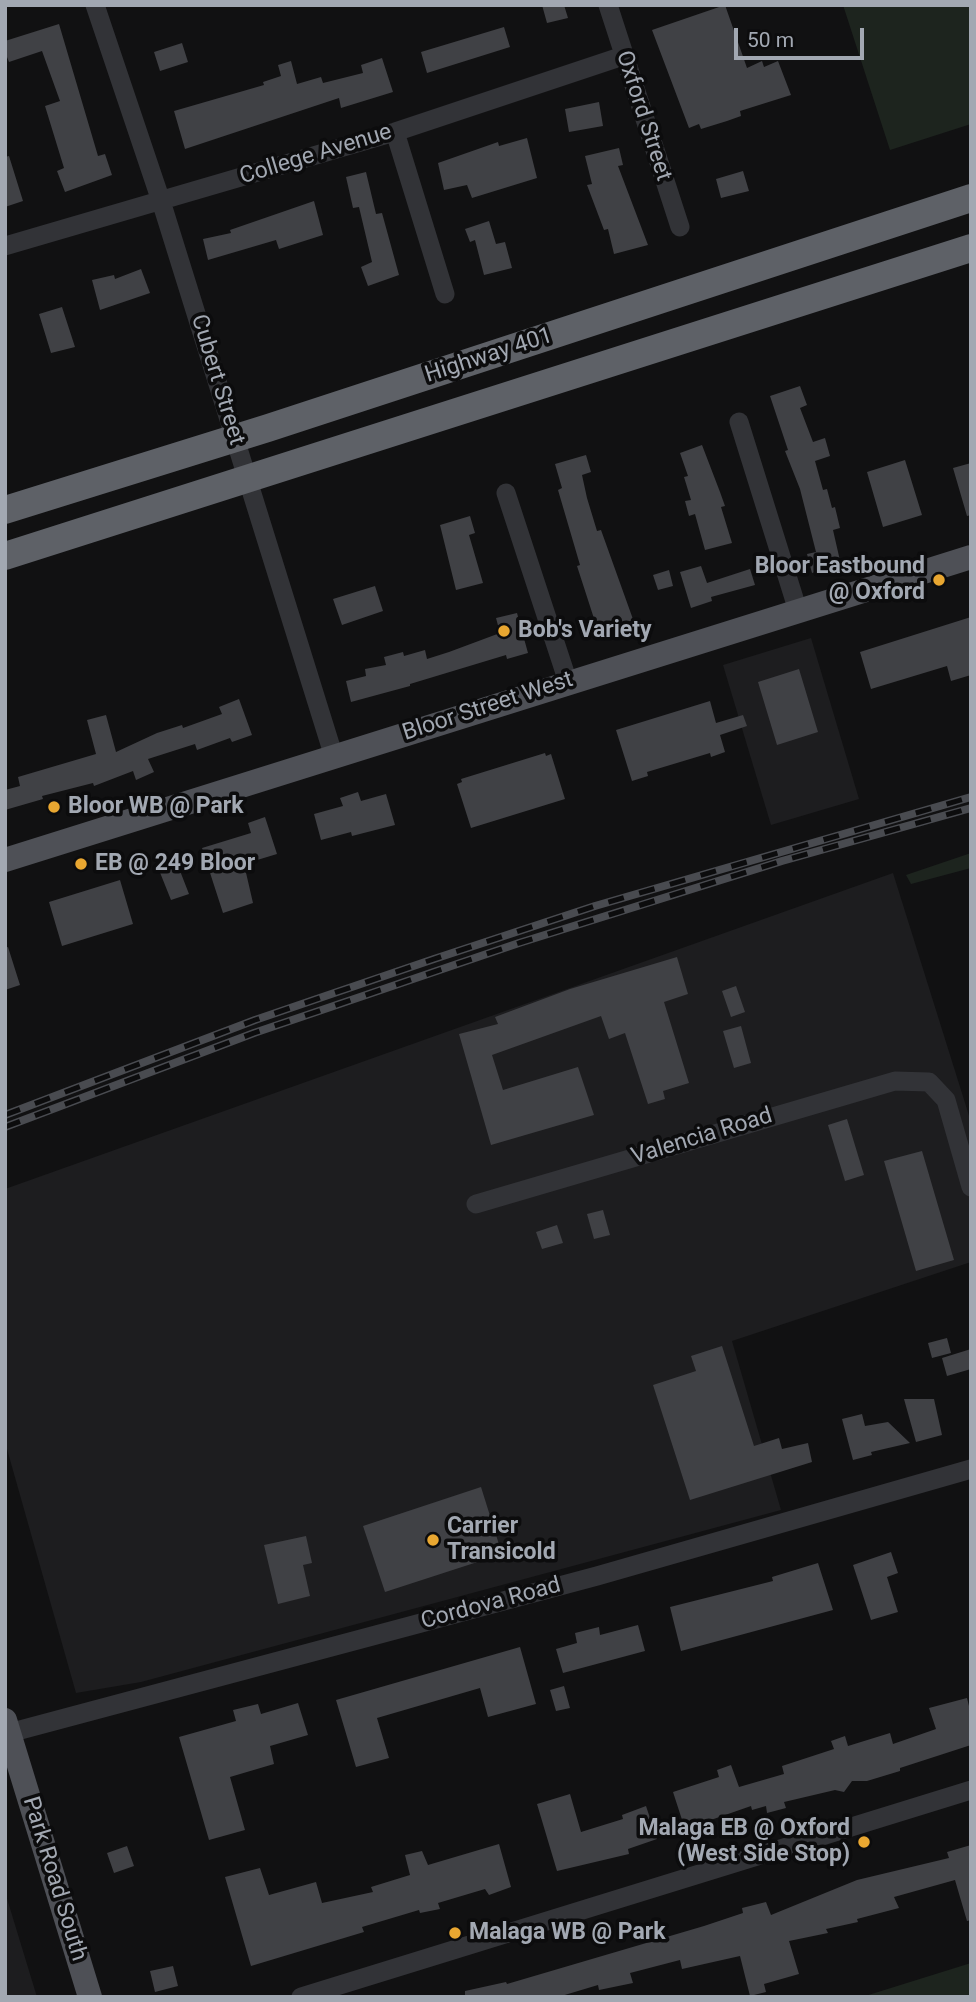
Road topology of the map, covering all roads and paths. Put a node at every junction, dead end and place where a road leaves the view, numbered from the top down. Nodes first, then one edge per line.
1 (95, 5) edge
2 (608, 5) edge
3 (624, 56) junction
4 (395, 132) junction
5 (971, 198) edge
6 (161, 201) junction
7 (680, 227) dead end
8 (5, 246) edge
9 (971, 248) edge
10 (445, 294) dead end
11 (739, 422) dead end
12 (506, 493) dead end
13 (5, 510) edge
14 (5, 556) edge
15 (971, 557) edge
16 (797, 611) junction
17 (568, 682) junction
18 (334, 757) junction
19 (5, 860) edge
20 (971, 1187) edge
21 (476, 1204) dead end
22 (971, 1469) edge
23 (7, 1727) edge
24 (971, 1790) edge
25 (90, 1997) edge
26 (301, 1997) edge

1 - 6 street, Cubert Street
2 - 3 street, Oxford Street
3 - 4 street, College Avenue
3 - 7 street, Oxford Street
4 - 6 street, College Avenue
4 - 10 street
5 - 13 highway, Highway 401
6 - 8 street, College Avenue
6 - 18 street, Cubert Street
9 - 14 highway, Highway 401
11 - 16 street
12 - 17 street
15 - 16 main road, Bloor Street West
16 - 17 main road, Bloor Street West
17 - 18 main road, Bloor Street West
18 - 19 main road, Bloor Street West
20 - 21 street, Valencia Road
22 - 23 street, Cordova Road
23 - 25 main road, Park Road South
24 - 26 street

